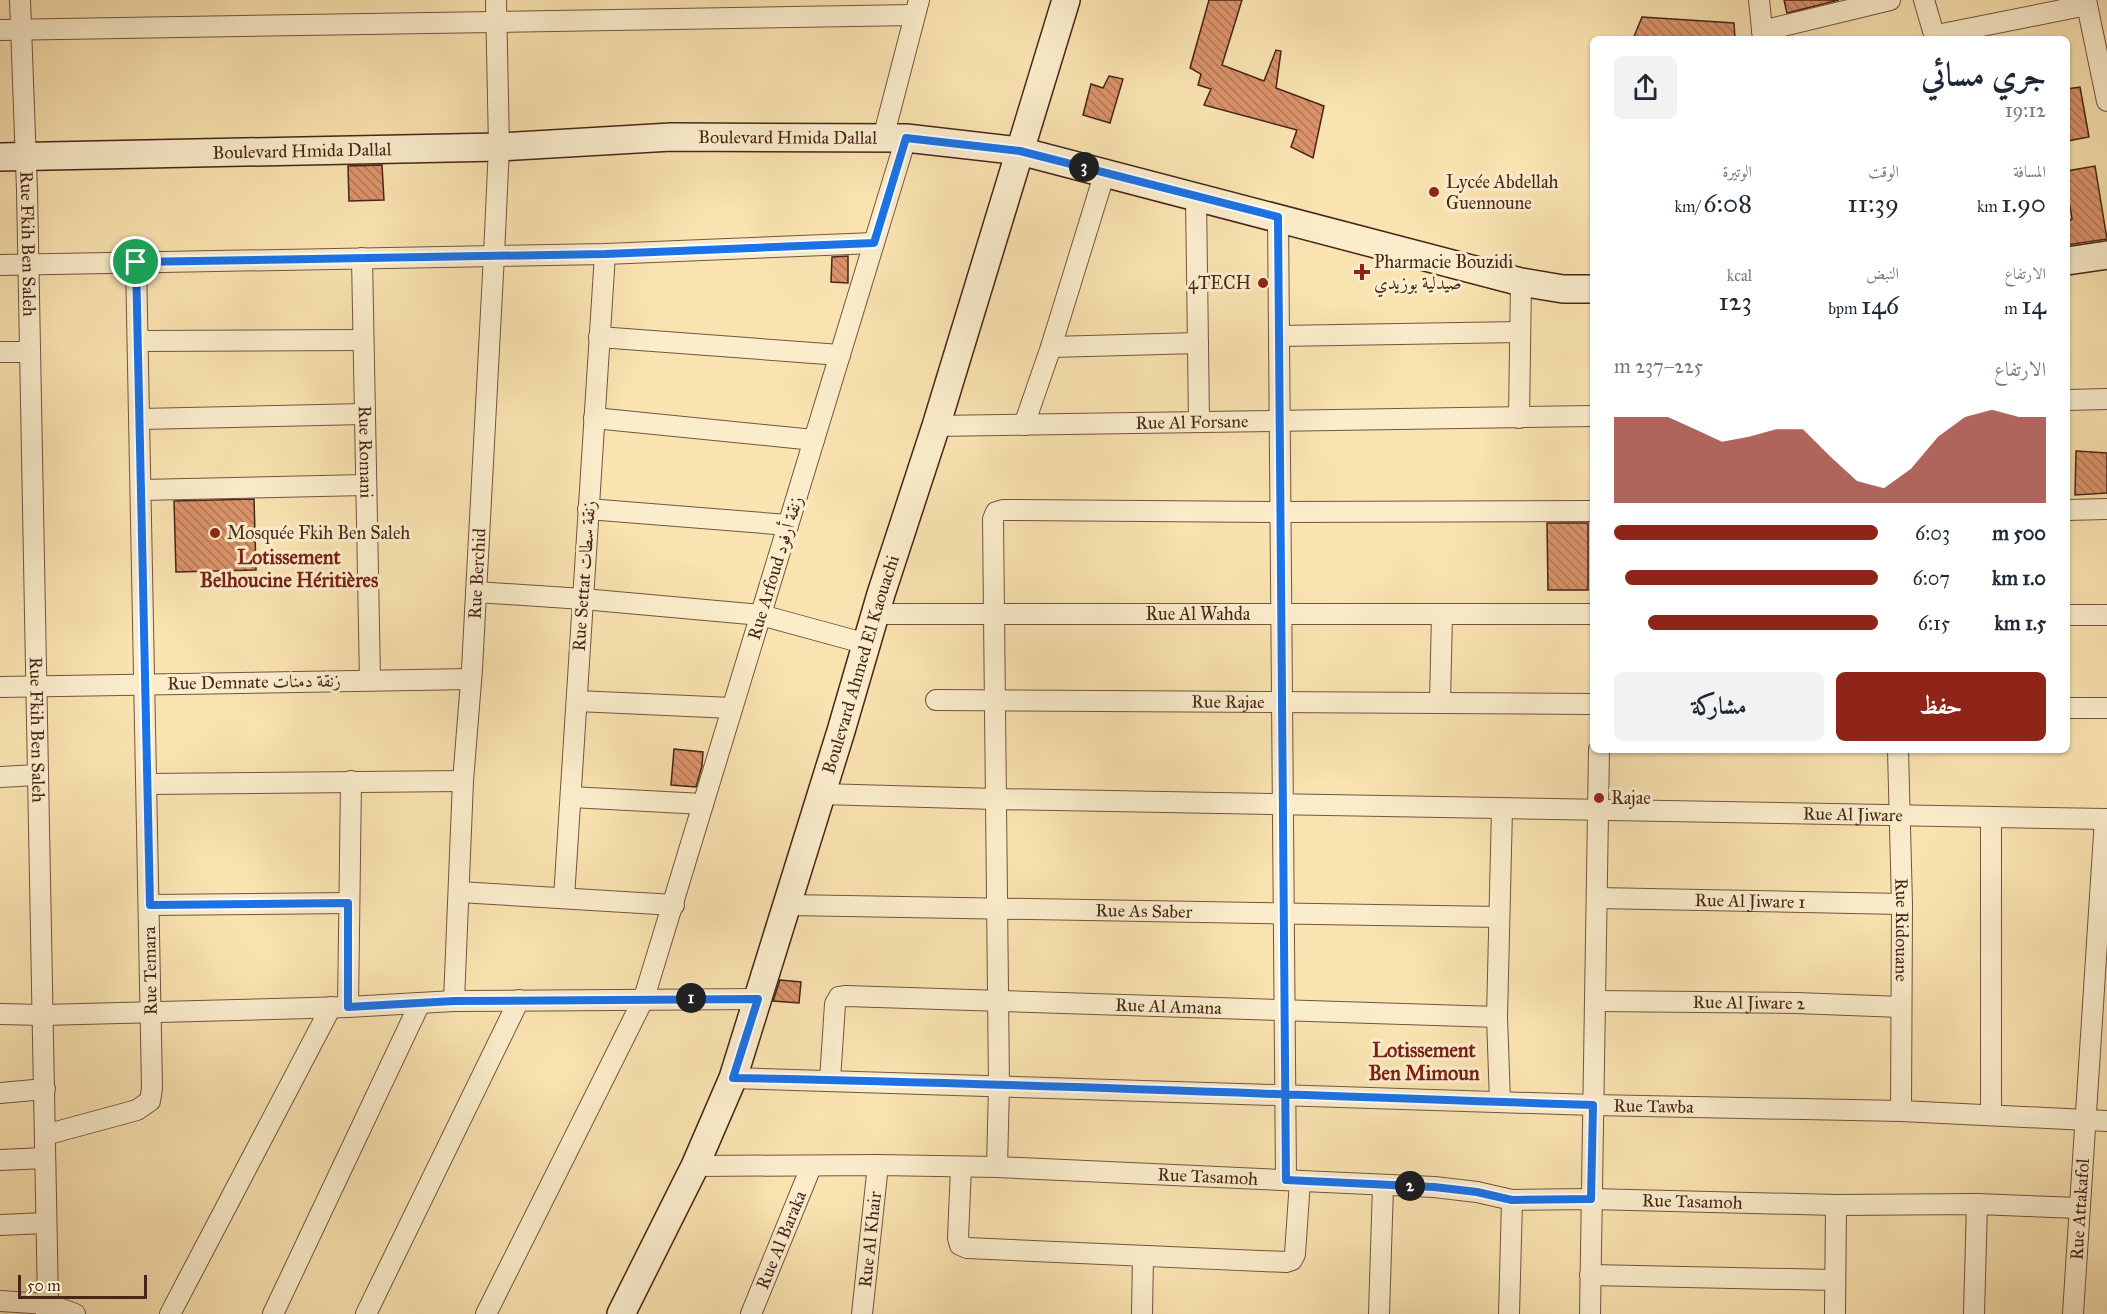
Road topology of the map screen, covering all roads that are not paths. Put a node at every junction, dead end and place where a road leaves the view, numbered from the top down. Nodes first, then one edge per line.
1 (20, 0) edge
2 (496, 0) edge
3 (1066, 0) edge
4 (1759, 0) edge
5 (1890, 0) edge
6 (1924, 0) edge
7 (2087, 3) edge
8 (917, 7) edge
9 (496, 23) junction
10 (0, 30) edge
11 (21, 30) junction
12 (1996, 32) edge
13 (1763, 35) edge
14 (2107, 101) edge
15 (894, 138) junction
16 (499, 147) junction
17 (1020, 151) junction
18 (13, 157) edge
19 (1105, 172) junction
20 (1196, 196) junction
21 (1278, 217) junction
22 (874, 243) junction
23 (605, 254) junction
24 (494, 255) junction
25 (2107, 255) edge
26 (362, 258) junction
27 (2070, 261) edge
28 (136, 262) junction
29 (0, 265) edge
30 (27, 265) junction
31 (1521, 282) junction
32 (1590, 289) edge
33 (1520, 332) junction
34 (1279, 336) junction
35 (599, 337) junction
36 (363, 340) junction
37 (138, 341) junction
38 (1198, 343) junction
39 (1051, 347) junction
40 (0, 352) edge
41 (28, 352) junction
42 (840, 355) junction
43 (2107, 399) edge
44 (2070, 400) edge
45 (364, 414) junction
46 (1590, 416) edge
47 (594, 418) junction
48 (1519, 418) junction
49 (140, 419) junction
50 (1280, 421) junction
51 (1199, 422) junction
52 (1024, 425) junction
53 (936, 426) junction
54 (814, 440) junction
55 (366, 485) junction
56 (141, 490) junction
57 (588, 509) junction
58 (2107, 509) edge
59 (2070, 510) edge
60 (1590, 511) edge
61 (1281, 512) junction
62 (788, 525) junction
63 (476, 592) junction
64 (583, 599) junction
65 (994, 613) junction
66 (1281, 613) junction
67 (876, 614) junction
68 (1442, 614) junction
69 (1590, 614) edge
70 (760, 615) junction
71 (2070, 615) edge
72 (2107, 615) edge
73 (867, 644) junction
74 (471, 679) junction
75 (370, 680) junction
76 (145, 684) junction
77 (35, 686) junction
78 (0, 687) edge
79 (995, 699) junction
80 (936, 700) dead end
81 (577, 701) junction
82 (1282, 702) junction
83 (1440, 703) junction
84 (1590, 704) edge
85 (732, 708) junction
86 (2070, 708) edge
87 (2107, 708) edge
88 (1599, 753) edge
89 (1898, 753) edge
90 (37, 776) junction
91 (0, 777) edge
92 (351, 781) junction
93 (463, 781) junction
94 (147, 784) junction
95 (821, 794) junction
96 (570, 797) junction
97 (996, 799) junction
98 (1282, 803) junction
99 (703, 804) junction
100 (1502, 809) junction
101 (1598, 810) junction
102 (1899, 816) junction
103 (1991, 817) junction
104 (2106, 819) edge
105 (459, 892) junction
106 (564, 898) junction
107 (1597, 898) junction
108 (348, 903) junction
109 (1902, 904) junction
110 (150, 905) junction
111 (674, 905) junction
112 (788, 905) junction
113 (998, 908) junction
114 (1283, 913) junction
115 (1499, 916) junction
116 (644, 998) junction
117 (758, 999) junction
118 (519, 1000) junction
119 (454, 1001) junction
120 (999, 1001) junction
121 (1596, 1001) junction
122 (420, 1003) junction
123 (340, 1007) junction
124 (1901, 1007) junction
125 (1284, 1010) junction
126 (150, 1012) junction
127 (0, 1014) edge
128 (42, 1015) junction
129 (1497, 1017) junction
130 (733, 1078) junction
131 (830, 1080) junction
132 (999, 1086) junction
133 (45, 1089) junction
134 (0, 1093) edge
135 (1286, 1096) junction
136 (1500, 1102) junction
137 (1593, 1105) junction
138 (1901, 1111) junction
139 (1990, 1115) junction
140 (2085, 1120) junction
141 (2107, 1120) edge
142 (45, 1135) junction
143 (45, 1158) junction
144 (0, 1160) edge
145 (879, 1165) junction
146 (694, 1166) junction
147 (811, 1167) junction
148 (961, 1167) junction
149 (997, 1167) junction
150 (1293, 1181) junction
151 (1383, 1186) junction
152 (1591, 1199) junction
153 (1512, 1200) junction
154 (1977, 1204) junction
155 (1836, 1205) junction
156 (2079, 1208) junction
157 (46, 1223) junction
158 (0, 1225) edge
159 (1143, 1256) junction
160 (1590, 1275) junction
161 (1834, 1280) junction
162 (0, 1301) edge
163 (47, 1309) edge
164 (75, 1314) edge
165 (170, 1314) edge
166 (273, 1314) edge
167 (366, 1314) edge
168 (486, 1314) edge
169 (621, 1314) edge
170 (751, 1314) edge
171 (862, 1314) edge
172 (1142, 1314) edge
173 (1379, 1314) edge
174 (1509, 1314) edge
175 (1590, 1314) edge
176 (1834, 1314) edge
177 (1974, 1314) edge
178 (2073, 1314) edge

1 - 11 street, Rue Fkih Ben Saleh
2 - 9 street, Rue Berchid
3 - 17 street, Boulevard Ahmed El Kaouachi
4 - 13 street
5 - 13 street
6 - 12 street
7 - 12 street
7 - 14 street
8 - 9 street
8 - 15 street, Rue Arfoud زنقة أرفود
9 - 11 street
9 - 16 street, Rue Berchid
10 - 11 street
11 - 18 street, Rue Fkih Ben Saleh
15 - 16 street, Boulevard Hmida Dallal
15 - 17 street, Boulevard Hmida Dallal
15 - 22 street, Rue Arfoud زنقة أرفود
16 - 18 street, Boulevard Hmida Dallal
16 - 24 street, Rue Berchid
17 - 19 street, Boulevard Hmida Dallal
17 - 53 street, Boulevard Ahmed El Kaouachi
18 - 30 street, Rue Fkih Ben Saleh
19 - 20 street, Boulevard Hmida Dallal
19 - 39 street
20 - 21 street, Boulevard Hmida Dallal
20 - 38 street
21 - 31 street, Boulevard Hmida Dallal
21 - 34 street
22 - 23 street
22 - 42 street, Rue Arfoud زنقة أرفود
23 - 24 street
23 - 35 street, Rue Settat زنقة سطات
24 - 26 street
24 - 63 street, Rue Berchid
25 - 27 street
26 - 28 street
26 - 36 street, Rue Romani
28 - 30 street
28 - 37 street, Rue Temara
29 - 30 street
30 - 41 street, Rue Fkih Ben Saleh
31 - 32 street, Boulevard Hmida Dallal
31 - 33 street
33 - 34 street
33 - 48 street
34 - 50 street
35 - 42 street
35 - 47 street, Rue Settat زنقة سطات
36 - 37 street
36 - 45 street, Rue Romani
37 - 49 street, Rue Temara
38 - 39 street
38 - 51 street
39 - 52 street
40 - 41 street
41 - 77 street, Rue Fkih Ben Saleh
42 - 54 street, Rue Arfoud زنقة أرفود
43 - 44 street
45 - 49 street
45 - 55 street, Rue Romani
46 - 48 street, Rue Al Forsane
47 - 54 street
47 - 57 street, Rue Settat زنقة سطات
48 - 50 street, Rue Al Forsane
49 - 56 street, Rue Temara
50 - 51 street, Rue Al Forsane
50 - 61 street
51 - 52 street, Rue Al Forsane
52 - 53 street, Rue Al Forsane
53 - 67 street, Boulevard Ahmed El Kaouachi
54 - 62 street, Rue Arfoud زنقة أرفود
55 - 56 street
55 - 75 street, Rue Romani
56 - 76 street, Rue Temara
57 - 62 street
57 - 64 street, Rue Settat زنقة سطات
58 - 59 street
60 - 61 street
61 - 65 street
61 - 66 street
62 - 70 street, Rue Arfoud زنقة أرفود
63 - 64 street
63 - 74 street, Rue Berchid
64 - 70 street
64 - 81 street, Rue Settat زنقة سطات
65 - 66 street, Rue Al Wahda
65 - 67 street, Rue Al Wahda
65 - 79 street
66 - 68 street, Rue Al Wahda
66 - 82 street
67 - 73 street, Boulevard Ahmed El Kaouachi
68 - 69 street, Rue Al Wahda
68 - 83 street
70 - 73 street
70 - 85 street, Rue Arfoud زنقة أرفود
71 - 72 street
73 - 95 street, Boulevard Ahmed El Kaouachi
74 - 75 street, Rue Demnate زنقة دمنات
74 - 93 street, Rue Berchid
75 - 76 street, Rue Demnate زنقة دمنات
76 - 77 street, Rue Demnate زنقة دمنات
76 - 94 street, Rue Temara
77 - 78 street, Rue Demnate زنقة دمنات
77 - 90 street, Rue Fkih Ben Saleh
79 - 80 street, Rue Rajae
79 - 82 street, Rue Rajae
79 - 97 street
81 - 85 street
81 - 96 street, Rue Settat زنقة سطات
82 - 83 street, Rue Rajae
82 - 98 street
83 - 84 street, Rue Rajae
85 - 99 street, Rue Arfoud زنقة أرفود
86 - 87 street
88 - 101 street
89 - 102 street, Rue Ridouane
90 - 91 street
90 - 128 street, Rue Fkih Ben Saleh
92 - 93 street
92 - 94 street
92 - 108 street
93 - 105 street, Rue Berchid
94 - 110 street, Rue Temara
95 - 97 street, Rue Al Jiware
95 - 112 street, Boulevard Ahmed El Kaouachi
96 - 99 street
96 - 106 street, Rue Settat زنقة سطات
97 - 98 street, Rue Al Jiware
97 - 113 street
98 - 100 street, Rue Al Jiware
98 - 114 street
99 - 111 street, Rue Arfoud زنقة أرفود
100 - 101 street, Rue Al Jiware
100 - 115 street
101 - 102 street, Rue Al Jiware
101 - 107 street
102 - 103 street, Rue Al Jiware
102 - 109 street, Rue Ridouane
103 - 104 street, Rue Al Jiware
103 - 139 street
104 - 140 street, Rue Attakafol
105 - 106 street
105 - 119 street, Rue Berchid
106 - 111 street
107 - 109 street, Rue Al Jiware 1
107 - 121 street
108 - 110 street
108 - 123 street
109 - 124 street, Rue Ridouane
110 - 126 street, Rue Temara
111 - 116 street, Rue Arfoud زنقة أرفود
112 - 113 street, Rue As Saber
112 - 117 street, Boulevard Ahmed El Kaouachi
113 - 114 street, Rue As Saber
113 - 120 street
114 - 115 street, Rue As Saber
114 - 125 street
115 - 129 street
116 - 117 street
116 - 118 street
116 - 168 street, Rue Arfoud زنقة أرفود
117 - 130 street, Boulevard Ahmed El Kaouachi
118 - 119 street
118 - 167 street
119 - 122 street
120 - 125 street, Rue Al Amana
120 - 131 street, Rue Al Amana
120 - 132 street
121 - 124 street, Rue Al Jiware 2
121 - 137 street
122 - 123 street
122 - 166 street
123 - 126 street
123 - 165 street
124 - 138 street, Rue Ridouane
125 - 129 street, Rue Al Amana
125 - 135 street
126 - 128 street
126 - 142 street, Rue Temara
127 - 128 street
128 - 133 street, Rue Fkih Ben Saleh
129 - 136 street
130 - 131 street, Rue Tawba
130 - 146 street, Boulevard Ahmed El Kaouachi
131 - 132 street, Rue Tawba
132 - 135 street, Rue Tawba
132 - 149 street
133 - 134 street
133 - 142 street, Rue Fkih Ben Saleh
135 - 136 street, Rue Tawba
135 - 150 street
136 - 137 street, Rue Tawba
137 - 138 street, Rue Tawba
137 - 152 street
138 - 139 street, Rue Tawba
139 - 140 street, Rue Tawba
140 - 141 street, Rue Tawba
140 - 156 street, Rue Attakafol
142 - 143 street, Rue Fkih Ben Saleh
143 - 144 street
143 - 157 street, Rue Fkih Ben Saleh
145 - 147 street, Rue Tasamoh
145 - 148 street, Rue Tasamoh
145 - 171 street, Rue Al Khair
146 - 147 street, Rue Tasamoh
146 - 169 street, Boulevard Ahmed El Kaouachi
147 - 170 street, Rue Al Baraka
148 - 149 street, Rue Tasamoh
148 - 159 street
149 - 150 street, Rue Tasamoh
150 - 151 street, Rue Tasamoh
150 - 159 street
151 - 153 street, Rue Tasamoh
151 - 173 street
152 - 153 street, Rue Tasamoh
152 - 155 street, Rue Tasamoh
152 - 160 street
153 - 174 street
154 - 155 street, Rue Tasamoh
154 - 156 street, Rue Tasamoh
154 - 177 street
155 - 161 street
156 - 178 street, Rue Attakafol
157 - 158 street
157 - 163 street, Rue Fkih Ben Saleh
159 - 172 street
160 - 161 street
160 - 175 street
161 - 176 street
162 - 163 street
163 - 164 street

